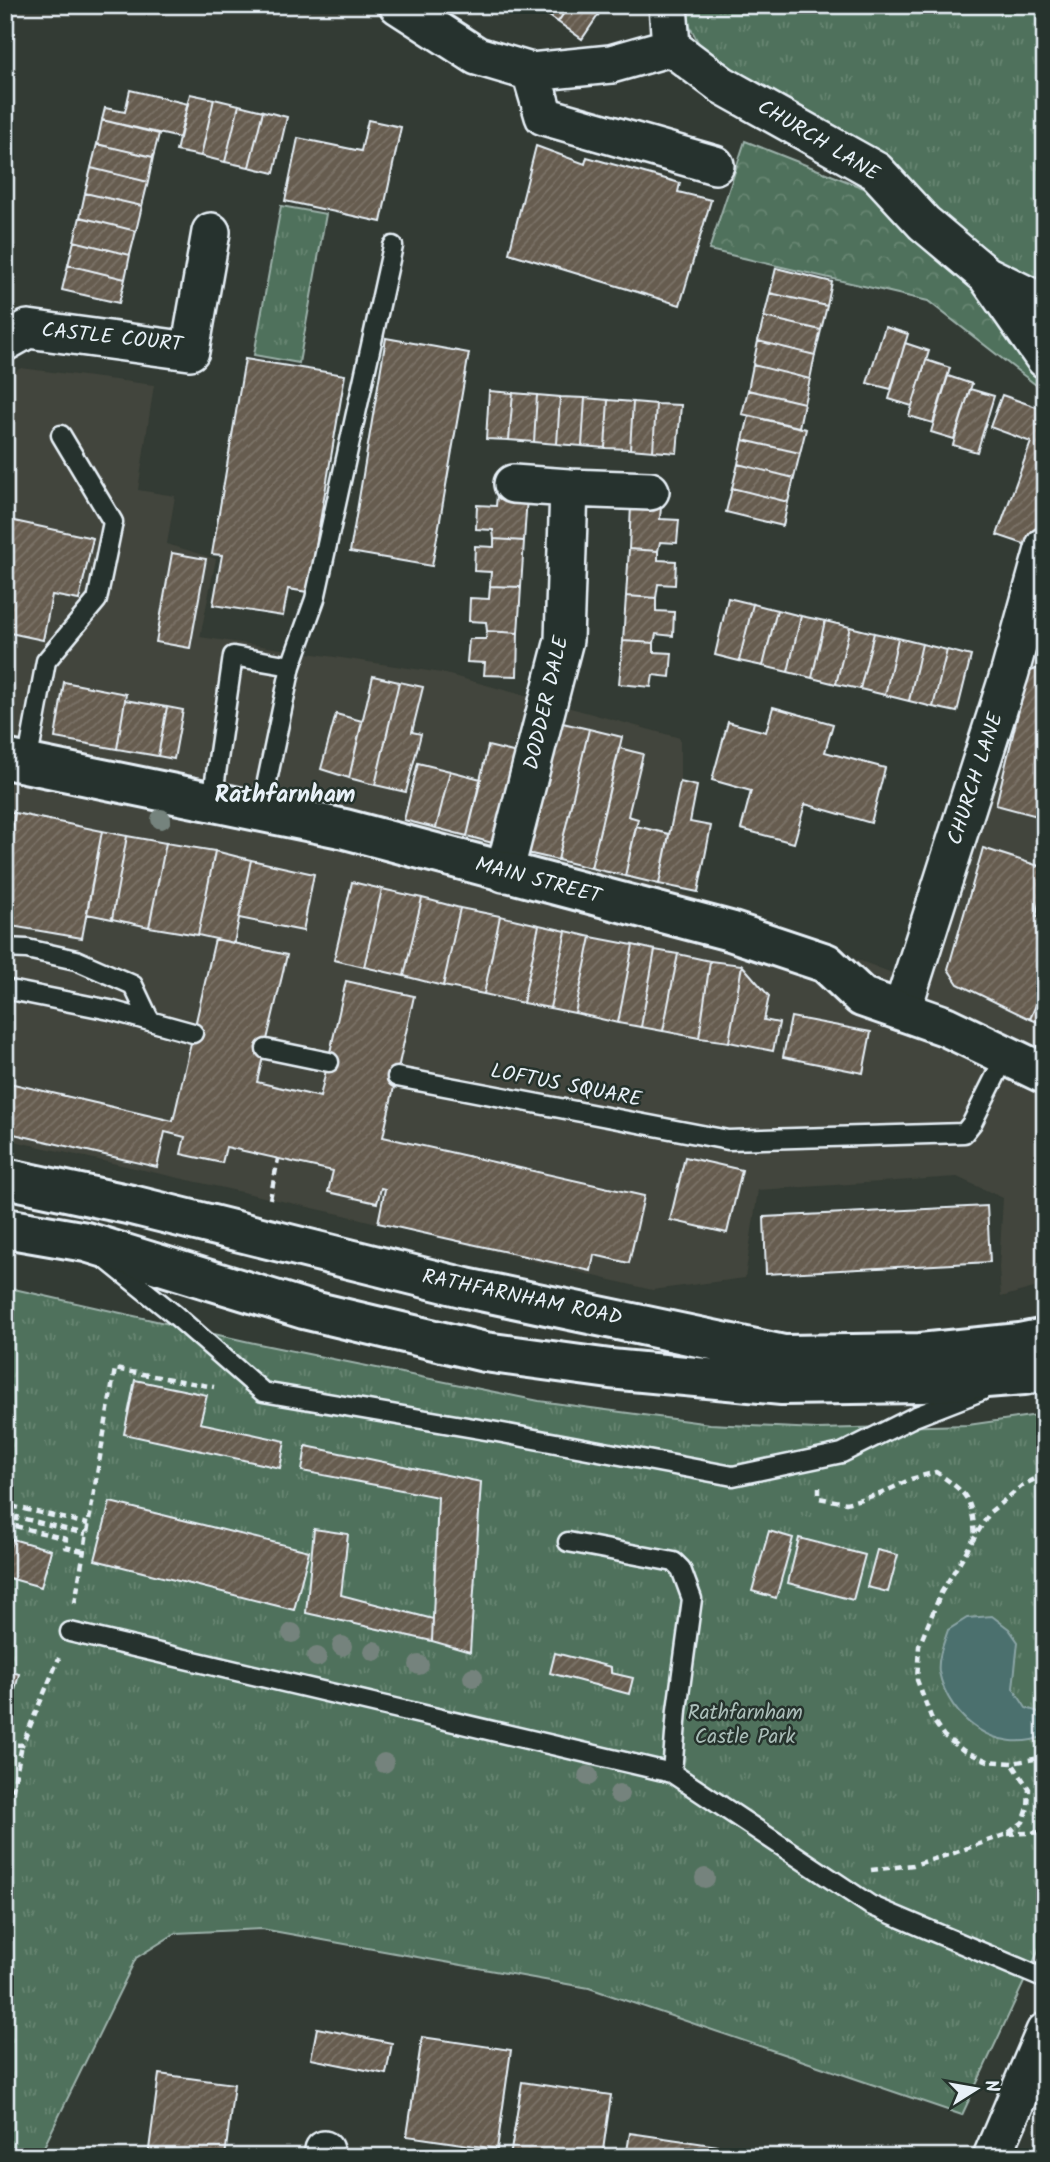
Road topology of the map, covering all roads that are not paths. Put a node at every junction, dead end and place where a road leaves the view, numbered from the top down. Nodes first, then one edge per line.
1 (398, 5) edge
2 (668, 5) edge
3 (671, 47) junction
4 (531, 72) junction
5 (715, 165) dead end
6 (211, 232) dead end
7 (393, 246) dead end
8 (986, 275) junction
9 (1045, 304) edge
10 (5, 342) edge
11 (1045, 359) edge
12 (61, 435) dead end
13 (513, 484) dead end
14 (569, 488) junction
15 (650, 491) dead end
16 (1045, 546) edge
17 (290, 666) junction
18 (16, 762) edge
19 (212, 801) junction
20 (261, 810) junction
21 (504, 873) junction
22 (5, 948) edge
23 (5, 989) edge
24 (902, 1010) junction
25 (150, 1021) junction
26 (193, 1033) dead end
27 (265, 1049) dead end
28 (1006, 1055) junction
29 (329, 1062) dead end
30 (1045, 1074) edge
31 (397, 1077) dead end
32 (5, 1178) edge
33 (5, 1228) edge
34 (86, 1242) junction
35 (1045, 1338) edge
36 (1034, 1372) edge
37 (568, 1542) dead end
38 (70, 1633) dead end
39 (672, 1773) junction
40 (1045, 1979) edge
41 (1045, 2032) edge
42 (992, 2157) edge

1 - 4 street
2 - 3 street
3 - 4 street
3 - 8 street, CHURCH LANE
4 - 5 street
6 - 10 street, CASTLE COURT
7 - 17 lane
8 - 9 street, CHURCH LANE
8 - 11 street, CHURCH LANE
12 - 18 lane
13 - 14 street
14 - 15 street
14 - 21 street, DODDER DALE
16 - 24 street, CHURCH LANE
17 - 19 lane
17 - 20 lane
18 - 19 main road, MAIN STREET
19 - 20 main road, MAIN STREET
20 - 21 main road, MAIN STREET
21 - 24 main road, MAIN STREET
22 - 25 lane
23 - 25 lane
24 - 28 main road, MAIN STREET
25 - 26 lane
27 - 29 lane
28 - 30 main road, MAIN STREET
28 - 31 lane, LOFTUS SQUARE
32 - 35 main road, RATHFARNHAM ROAD
33 - 34 main road
34 - 36 main road
34 - 36 lane
37 - 39 lane
38 - 39 lane
39 - 40 lane
41 - 42 street

